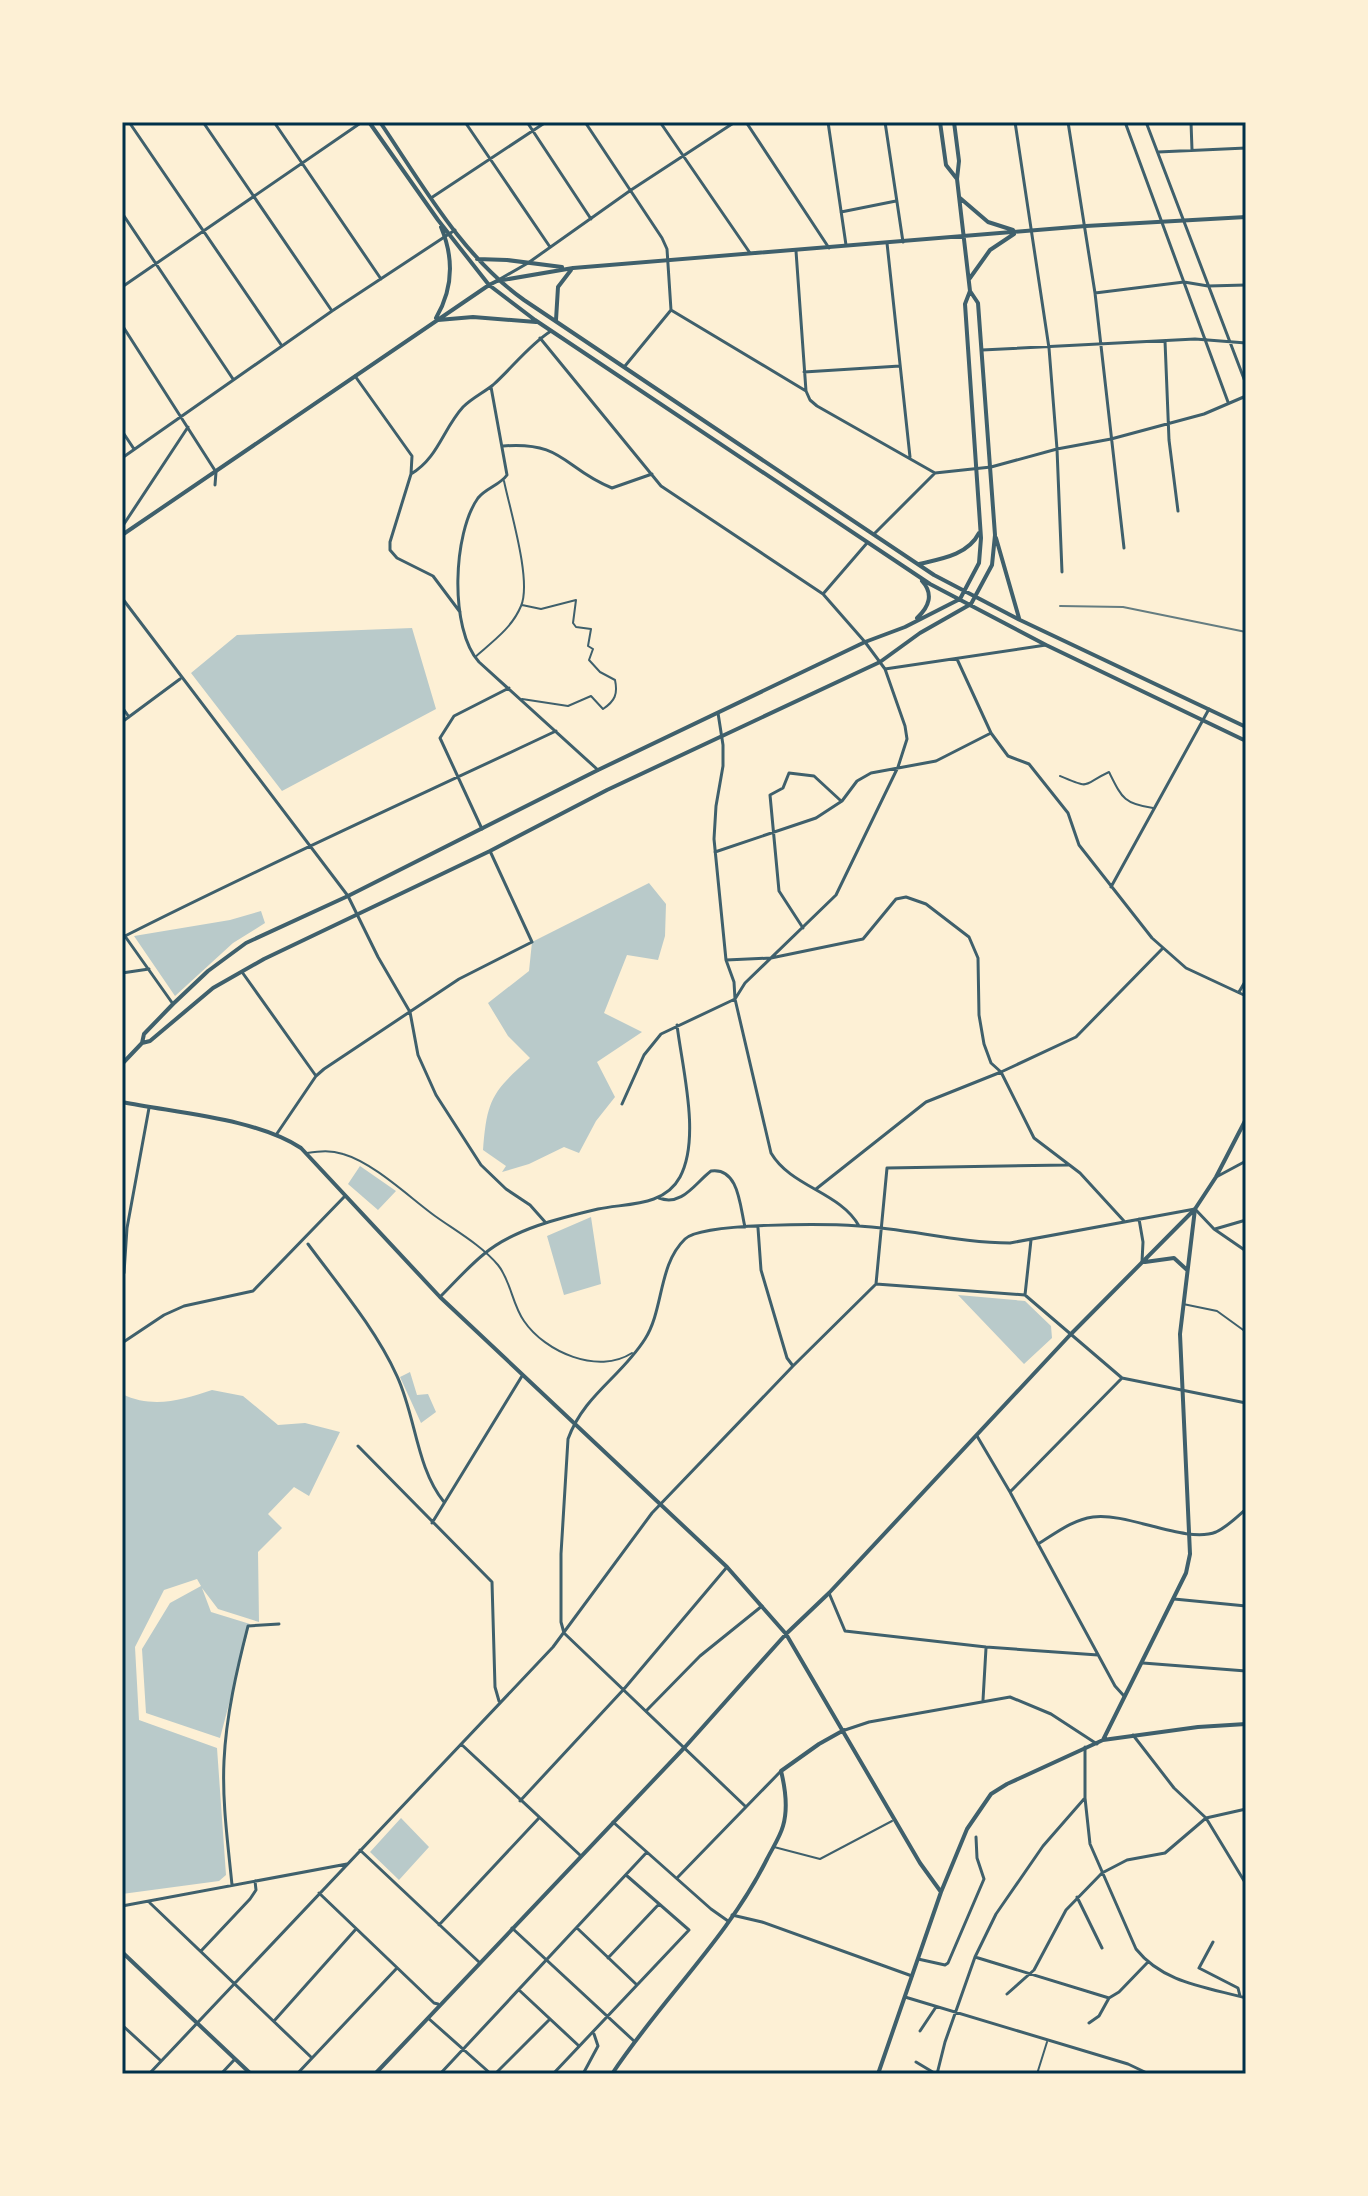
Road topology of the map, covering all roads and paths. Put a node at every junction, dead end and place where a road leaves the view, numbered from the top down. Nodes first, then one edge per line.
1 (129, 122) edge
2 (203, 122) edge
3 (274, 122) edge
4 (362, 122) edge
5 (369, 122) edge
6 (380, 122) edge
7 (465, 122) edge
8 (527, 122) edge
9 (546, 122) edge
10 (585, 122) edge
11 (660, 122) edge
12 (735, 122) edge
13 (746, 122) edge
14 (828, 122) edge
15 (885, 122) edge
16 (940, 122) edge
17 (954, 122) edge
18 (1015, 122) edge
19 (1068, 122) edge
20 (1125, 122) edge
21 (1146, 122) edge
22 (1191, 122) edge
23 (533, 130) junction
24 (1246, 148) edge
25 (1192, 150) junction
26 (1157, 152) junction
27 (684, 157) junction
28 (490, 159) junction
29 (301, 163) junction
30 (957, 179) junction
31 (631, 190) junction
32 (254, 196) junction
33 (959, 197) junction
34 (431, 198) junction
35 (897, 201) junction
36 (841, 212) junction
37 (122, 213) edge
38 (1246, 217) edge
39 (591, 219) junction
40 (1160, 220) junction
41 (1182, 220) junction
42 (1086, 226) junction
43 (455, 230) junction
44 (1033, 230) junction
45 (203, 231) junction
46 (1018, 231) junction
47 (447, 236) junction
48 (964, 236) junction
49 (903, 242) junction
50 (887, 243) junction
51 (550, 247) junction
52 (846, 247) junction
53 (829, 248) junction
54 (796, 250) junction
55 (750, 253) junction
56 (477, 259) junction
57 (668, 261) junction
58 (155, 263) junction
59 (528, 263) junction
60 (573, 268) junction
61 (381, 279) junction
62 (969, 280) junction
63 (497, 281) junction
64 (1184, 282) junction
65 (489, 285) junction
66 (1246, 285) edge
67 (1208, 286) junction
68 (122, 287) edge
69 (970, 291) junction
70 (1095, 293) junction
71 (671, 310) junction
72 (332, 311) junction
73 (435, 320) junction
74 (556, 321) junction
75 (541, 323) junction
76 (122, 325) edge
77 (553, 330) junction
78 (540, 338) junction
79 (1206, 340) junction
80 (1165, 341) junction
81 (1246, 343) edge
82 (1230, 344) junction
83 (1101, 345) junction
84 (282, 346) junction
85 (1049, 348) junction
86 (981, 350) junction
87 (900, 366) junction
88 (624, 367) junction
89 (804, 372) junction
90 (355, 376) junction
91 (233, 379) junction
92 (1246, 383) edge
93 (491, 387) junction
94 (806, 391) junction
95 (1246, 396) edge
96 (1228, 402) junction
97 (181, 416) junction
98 (1169, 422) junction
99 (188, 427) junction
100 (122, 431) edge
101 (1111, 439) junction
102 (503, 446) junction
103 (134, 449) junction
104 (1057, 449) junction
105 (910, 457) junction
106 (122, 458) edge
107 (991, 467) junction
108 (978, 468) junction
109 (216, 472) junction
110 (935, 473) junction
111 (411, 474) junction
112 (652, 474) junction
113 (504, 480) junction
114 (215, 485) dead end
115 (981, 511) junction
116 (1178, 511) dead end
117 (122, 527) edge
118 (995, 529) junction
119 (122, 535) edge
120 (873, 536) junction
121 (867, 543) junction
122 (1124, 548) dead end
123 (917, 565) junction
124 (1062, 572) dead end
125 (918, 576) junction
126 (965, 591) junction
127 (823, 594) junction
128 (975, 596) junction
129 (122, 598) edge
130 (960, 599) junction
131 (971, 604) junction
132 (522, 605) junction
133 (461, 613) junction
134 (1020, 620) junction
135 (905, 627) junction
136 (865, 642) junction
137 (1046, 645) junction
138 (475, 657) junction
139 (957, 659) junction
140 (880, 662) junction
141 (885, 669) junction
142 (181, 679) junction
143 (509, 688) junction
144 (522, 699) junction
145 (122, 707) edge
146 (1209, 709) junction
147 (718, 712) junction
148 (129, 717) junction
149 (1204, 720) junction
150 (122, 722) edge
151 (1246, 727) edge
152 (556, 731) junction
153 (991, 733) junction
154 (722, 737) junction
155 (1246, 741) edge
156 (898, 767) junction
157 (598, 770) junction
158 (1060, 776) dead end
159 (457, 778) junction
160 (842, 801) junction
161 (1155, 808) junction
162 (482, 829) junction
163 (772, 832) junction
164 (311, 847) junction
165 (490, 851) junction
166 (715, 852) junction
167 (1111, 887) junction
168 (348, 896) junction
169 (357, 914) junction
170 (803, 928) junction
171 (122, 932) edge
172 (125, 936) junction
173 (1163, 948) junction
174 (771, 958) junction
175 (726, 960) junction
176 (149, 969) junction
177 (242, 972) junction
178 (122, 973) edge
179 (1246, 980) edge
180 (1239, 992) junction
181 (1246, 996) edge
182 (735, 999) junction
183 (173, 1004) junction
184 (410, 1012) junction
185 (677, 1025) junction
186 (142, 1043) junction
187 (122, 1064) edge
188 (1001, 1072) junction
189 (316, 1076) junction
190 (122, 1102) edge
191 (622, 1104) dead end
192 (149, 1108) junction
193 (1246, 1119) edge
194 (276, 1135) junction
195 (306, 1153) junction
196 (1246, 1161) edge
197 (1068, 1165) junction
198 (1216, 1177) junction
199 (815, 1189) junction
200 (345, 1196) junction
201 (659, 1198) junction
202 (1195, 1209) junction
203 (1139, 1219) junction
204 (1246, 1220) edge
205 (1124, 1221) junction
206 (546, 1223) junction
207 (859, 1226) junction
208 (745, 1227) junction
209 (758, 1227) junction
210 (881, 1229) junction
211 (1214, 1229) junction
212 (1031, 1240) junction
213 (308, 1244) dead end
214 (1246, 1251) edge
215 (486, 1252) junction
216 (1142, 1262) junction
217 (1186, 1269) junction
218 (122, 1273) edge
219 (876, 1284) junction
220 (1025, 1295) junction
221 (440, 1297) junction
222 (1183, 1304) junction
223 (1246, 1332) edge
224 (1070, 1335) junction
225 (122, 1343) edge
226 (637, 1351) junction
227 (793, 1366) junction
228 (522, 1376) junction
229 (1122, 1378) junction
230 (1181, 1391) junction
231 (1246, 1403) edge
232 (574, 1423) junction
233 (977, 1436) junction
234 (358, 1446) dead end
235 (1010, 1492) junction
236 (444, 1502) junction
237 (660, 1505) junction
238 (1246, 1509) edge
239 (432, 1523) junction
240 (1190, 1533) junction
241 (1037, 1545) junction
242 (727, 1567) junction
243 (829, 1593) junction
244 (1172, 1599) junction
245 (762, 1606) junction
246 (1246, 1606) edge
247 (279, 1624) dead end
248 (564, 1633) junction
249 (786, 1634) junction
250 (986, 1647) junction
251 (1098, 1655) junction
252 (1140, 1662) junction
253 (1246, 1671) edge
254 (624, 1689) junction
255 (1124, 1696) junction
256 (983, 1700) junction
257 (499, 1701) junction
258 (647, 1710) junction
259 (1246, 1724) edge
260 (844, 1730) junction
261 (1133, 1735) junction
262 (1103, 1740) junction
263 (460, 1743) junction
264 (1097, 1744) junction
265 (685, 1747) junction
266 (1085, 1747) junction
267 (781, 1771) junction
268 (1085, 1798) junction
269 (520, 1801) junction
270 (745, 1806) junction
271 (1244, 1810) edge
272 (1246, 1815) edge
273 (539, 1818) junction
274 (1206, 1818) junction
275 (894, 1819) junction
276 (613, 1822) junction
277 (976, 1837) dead end
278 (773, 1847) junction
279 (360, 1850) junction
280 (647, 1852) junction
281 (581, 1856) junction
282 (347, 1864) junction
283 (1102, 1873) junction
284 (626, 1875) junction
285 (677, 1878) junction
286 (255, 1881) junction
287 (1246, 1884) edge
288 (232, 1885) junction
289 (941, 1892) junction
290 (319, 1893) junction
291 (1077, 1897) junction
292 (149, 1901) junction
293 (659, 1904) junction
294 (122, 1906) edge
295 (732, 1915) junction
296 (728, 1921) junction
297 (439, 1925) junction
298 (512, 1928) junction
299 (577, 1928) junction
300 (356, 1929) junction
301 (1213, 1942) dead end
302 (1102, 1948) dead end
303 (201, 1951) junction
304 (122, 1952) edge
305 (975, 1957) junction
306 (608, 1958) junction
307 (918, 1959) junction
308 (547, 1960) junction
309 (479, 1962) junction
310 (1147, 1962) junction
311 (397, 1968) junction
312 (1028, 1974) junction
313 (912, 1976) junction
314 (234, 1983) junction
315 (637, 1985) junction
316 (519, 1990) junction
317 (1007, 1994) dead end
318 (1240, 1996) junction
319 (905, 1997) junction
320 (1109, 1998) junction
321 (1246, 1998) edge
322 (438, 2004) junction
323 (936, 2007) junction
324 (957, 2013) junction
325 (607, 2017) junction
326 (427, 2018) junction
327 (550, 2019) junction
328 (274, 2021) junction
329 (196, 2023) junction
330 (1089, 2023) dead end
331 (124, 2027) edge
332 (920, 2031) dead end
333 (593, 2032) junction
334 (122, 2033) edge
335 (634, 2041) junction
336 (1047, 2042) junction
337 (579, 2046) junction
338 (464, 2049) junction
339 (312, 2058) junction
340 (235, 2059) junction
341 (161, 2061) junction
342 (916, 2062) dead end
343 (879, 2073) edge
344 (149, 2074) edge
345 (221, 2074) edge
346 (251, 2074) edge
347 (297, 2074) edge
348 (375, 2074) edge
349 (440, 2074) edge
350 (493, 2074) edge
351 (553, 2074) edge
352 (583, 2074) edge
353 (612, 2074) edge
354 (886, 2074) edge
355 (936, 2074) edge
356 (1037, 2074) edge
357 (1149, 2074) edge

1 - 45 street
2 - 32 street
3 - 29 street
4 - 29 street
5 - 47 street
6 - 34 street
7 - 28 street
8 - 23 street
9 - 23 street
10 - 31 street
11 - 27 street
12 - 27 street
13 - 53 street
14 - 36 street
15 - 35 street
16 - 30 street
17 - 30 street
18 - 44 street
19 - 42 street
20 - 40 street
21 - 26 street
22 - 25 street
23 - 28 street
23 - 39 street
24 - 25 street
25 - 26 street
26 - 41 street
27 - 31 street
27 - 55 street
28 - 34 street
28 - 51 street
29 - 32 street
29 - 61 street
30 - 33 street
31 - 39 street
31 - 57 street
32 - 45 street
32 - 72 street
33 - 46 street
33 - 48 street
34 - 43 street
35 - 36 street
35 - 49 street
36 - 52 street
37 - 58 street
38 - 41 street
39 - 51 street
40 - 41 street
40 - 42 street
40 - 64 street
41 - 67 street
42 - 44 street
42 - 70 street
43 - 47 street
43 - 56 street
44 - 46 street
44 - 85 street
45 - 58 street
45 - 84 street
46 - 48 street
46 - 62 street
47 - 61 street
47 - 65 street
47 - 73 street
48 - 49 street
48 - 62 street
49 - 50 street
50 - 52 street
50 - 87 street
51 - 59 street
52 - 53 street
53 - 54 street
54 - 55 street
54 - 89 street
55 - 57 street
56 - 59 street
56 - 63 street
57 - 60 street
57 - 71 street
58 - 68 street
58 - 91 street
59 - 60 street
59 - 63 street
60 - 63 street
60 - 74 street
61 - 72 street
62 - 69 street
63 - 65 street
63 - 74 street
64 - 67 street
64 - 70 street
64 - 79 street
65 - 73 street
65 - 75 street
66 - 67 street
67 - 82 street
69 - 86 street
69 - 108 street
70 - 83 street
71 - 88 street
71 - 94 street
72 - 84 street
73 - 75 street
73 - 90 street
74 - 88 street
75 - 77 street
76 - 97 street
77 - 78 street
77 - 121 street
78 - 93 street
78 - 112 street
79 - 80 street
79 - 82 street
79 - 96 street
80 - 83 street
80 - 98 street
81 - 82 street
82 - 92 street
83 - 85 street
83 - 101 street
84 - 91 street
85 - 86 street
85 - 104 street
86 - 107 street
87 - 89 street
87 - 105 street
88 - 120 street
89 - 94 street
90 - 109 street
90 - 111 street
91 - 97 street
93 - 102 street
93 - 111 street
94 - 105 street
95 - 96 street
96 - 98 street
97 - 99 street
97 - 103 street
98 - 101 street
98 - 116 street
99 - 109 street
99 - 117 street
100 - 103 street
101 - 104 street
101 - 122 street
102 - 112 street
102 - 113 street
103 - 106 street
104 - 107 street
104 - 124 street
105 - 110 street
107 - 108 street
107 - 118 street
108 - 110 street
108 - 115 street
109 - 114 street
109 - 119 street
110 - 120 street
111 - 133 street
112 - 127 street
113 - 132 lane
113 - 133 street
115 - 123 street
115 - 126 street
118 - 128 street
118 - 134 street
120 - 123 street
121 - 125 street
121 - 127 street
123 - 126 street
125 - 130 street
125 - 135 street
126 - 128 street
126 - 130 street
127 - 136 street
128 - 131 street
128 - 134 street
129 - 142 street
130 - 131 street
130 - 135 street
131 - 137 street
131 - 140 street
132 - 138 lane
132 - 144 lane
133 - 138 street
134 - 146 street
135 - 136 street
136 - 140 street
136 - 147 street
137 - 139 street
137 - 149 street
138 - 143 street
139 - 141 street
139 - 153 street
140 - 141 street
140 - 154 street
141 - 156 street
142 - 148 street
142 - 164 street
143 - 144 street
143 - 159 street
144 - 152 street
145 - 148 street
146 - 149 street
146 - 151 street
147 - 154 street
147 - 157 street
148 - 150 street
149 - 155 street
149 - 161 street
152 - 157 street
152 - 159 street
153 - 156 street
153 - 167 street
154 - 165 street
154 - 166 street
156 - 160 street
156 - 170 street
157 - 162 street
158 - 161 lane
159 - 162 street
159 - 164 street
160 - 163 street
160 - 163 street
161 - 167 street
162 - 168 street
163 - 166 street
163 - 170 street
164 - 168 street
164 - 172 street
165 - 169 street
165 - 184 street
166 - 175 street
167 - 173 street
168 - 169 street
168 - 183 street
169 - 177 street
169 - 184 street
170 - 174 street
171 - 172 street
172 - 176 street
173 - 180 street
173 - 188 street
174 - 175 street
174 - 182 street
174 - 188 street
175 - 182 street
176 - 178 street
176 - 183 street
177 - 186 street
177 - 189 street
179 - 180 street
180 - 181 street
182 - 185 street
182 - 199 street
183 - 186 street
184 - 189 street
184 - 206 street
185 - 191 street
185 - 201 street
186 - 187 street
188 - 197 street
188 - 199 street
189 - 194 street
190 - 192 street
192 - 194 street
192 - 218 street
193 - 198 street
194 - 195 street
195 - 200 street
195 - 215 lane
196 - 198 street
197 - 205 street
197 - 210 street
198 - 202 street
199 - 207 street
200 - 221 street
200 - 225 street
201 - 206 street
201 - 208 street
202 - 203 street
202 - 211 street
202 - 216 street
202 - 217 street
203 - 205 street
203 - 216 street
204 - 211 street
205 - 212 street
206 - 215 street
207 - 209 street
207 - 210 street
208 - 209 street
208 - 226 street
209 - 227 street
210 - 212 street
210 - 219 street
211 - 214 street
212 - 220 street
213 - 236 street
215 - 221 street
215 - 226 lane
216 - 217 street
216 - 224 street
217 - 222 street
219 - 220 street
219 - 227 street
220 - 224 street
221 - 228 street
222 - 223 lane
222 - 230 street
224 - 229 street
224 - 233 street
226 - 232 street
227 - 237 street
228 - 232 street
228 - 236 street
229 - 230 street
229 - 235 street
230 - 231 street
230 - 240 street
232 - 237 street
232 - 248 street
233 - 235 street
233 - 243 street
234 - 239 street
235 - 241 street
236 - 239 street
237 - 242 street
237 - 248 street
238 - 240 street
239 - 257 street
240 - 241 street
240 - 244 street
241 - 251 street
242 - 245 street
242 - 254 street
243 - 249 street
243 - 250 street
244 - 246 street
244 - 252 street
245 - 249 street
245 - 258 street
247 - 288 street
248 - 254 street
248 - 257 street
249 - 260 street
249 - 265 street
250 - 251 street
250 - 256 street
251 - 255 street
252 - 253 street
252 - 255 street
254 - 258 street
254 - 269 street
255 - 262 street
256 - 260 street
256 - 264 street
257 - 263 street
258 - 265 street
259 - 261 street
260 - 267 street
260 - 275 street
261 - 262 street
261 - 274 street
262 - 264 street
263 - 269 street
263 - 279 street
264 - 266 street
265 - 270 street
265 - 276 street
266 - 268 street
266 - 289 street
267 - 270 street
267 - 278 street
268 - 283 street
268 - 305 street
269 - 273 street
270 - 285 street
271 - 272 lane
271 - 274 street
273 - 281 street
273 - 297 street
274 - 283 street
274 - 287 street
275 - 278 lane
275 - 289 street
276 - 280 street
276 - 281 street
277 - 307 street
278 - 295 street
279 - 282 street
279 - 297 street
280 - 284 street
280 - 285 street
281 - 298 street
282 - 286 street
282 - 290 street
283 - 291 street
283 - 310 street
284 - 293 street
284 - 299 street
285 - 296 street
286 - 288 street
286 - 303 street
288 - 292 street
289 - 307 street
290 - 300 street
290 - 314 street
291 - 302 street
291 - 312 street
292 - 294 street
292 - 303 street
293 - 306 street
293 - 315 street
295 - 296 street
295 - 313 street
296 - 335 street
297 - 309 street
298 - 308 street
298 - 309 street
299 - 306 street
299 - 308 street
300 - 311 street
300 - 328 street
301 - 318 street
303 - 314 street
304 - 329 street
305 - 312 street
305 - 324 street
306 - 315 street
307 - 313 street
308 - 316 street
308 - 325 street
309 - 322 street
310 - 318 street
310 - 320 street
311 - 322 street
311 - 339 street
312 - 317 street
312 - 320 street
313 - 319 street
314 - 328 street
314 - 329 street
315 - 325 street
316 - 327 street
316 - 338 street
318 - 321 street
319 - 323 street
319 - 343 street
320 - 330 street
322 - 326 street
323 - 324 street
323 - 332 street
324 - 336 street
324 - 355 street
325 - 333 street
325 - 335 street
326 - 338 street
326 - 348 street
327 - 337 street
327 - 350 street
328 - 339 street
329 - 340 street
329 - 341 street
331 - 334 street
331 - 341 street
333 - 337 street
333 - 352 street
335 - 353 street
336 - 356 lane
336 - 357 street
337 - 351 street
338 - 349 street
338 - 350 street
339 - 347 street
340 - 345 street
340 - 346 street
341 - 344 street
342 - 355 street
343 - 354 street

